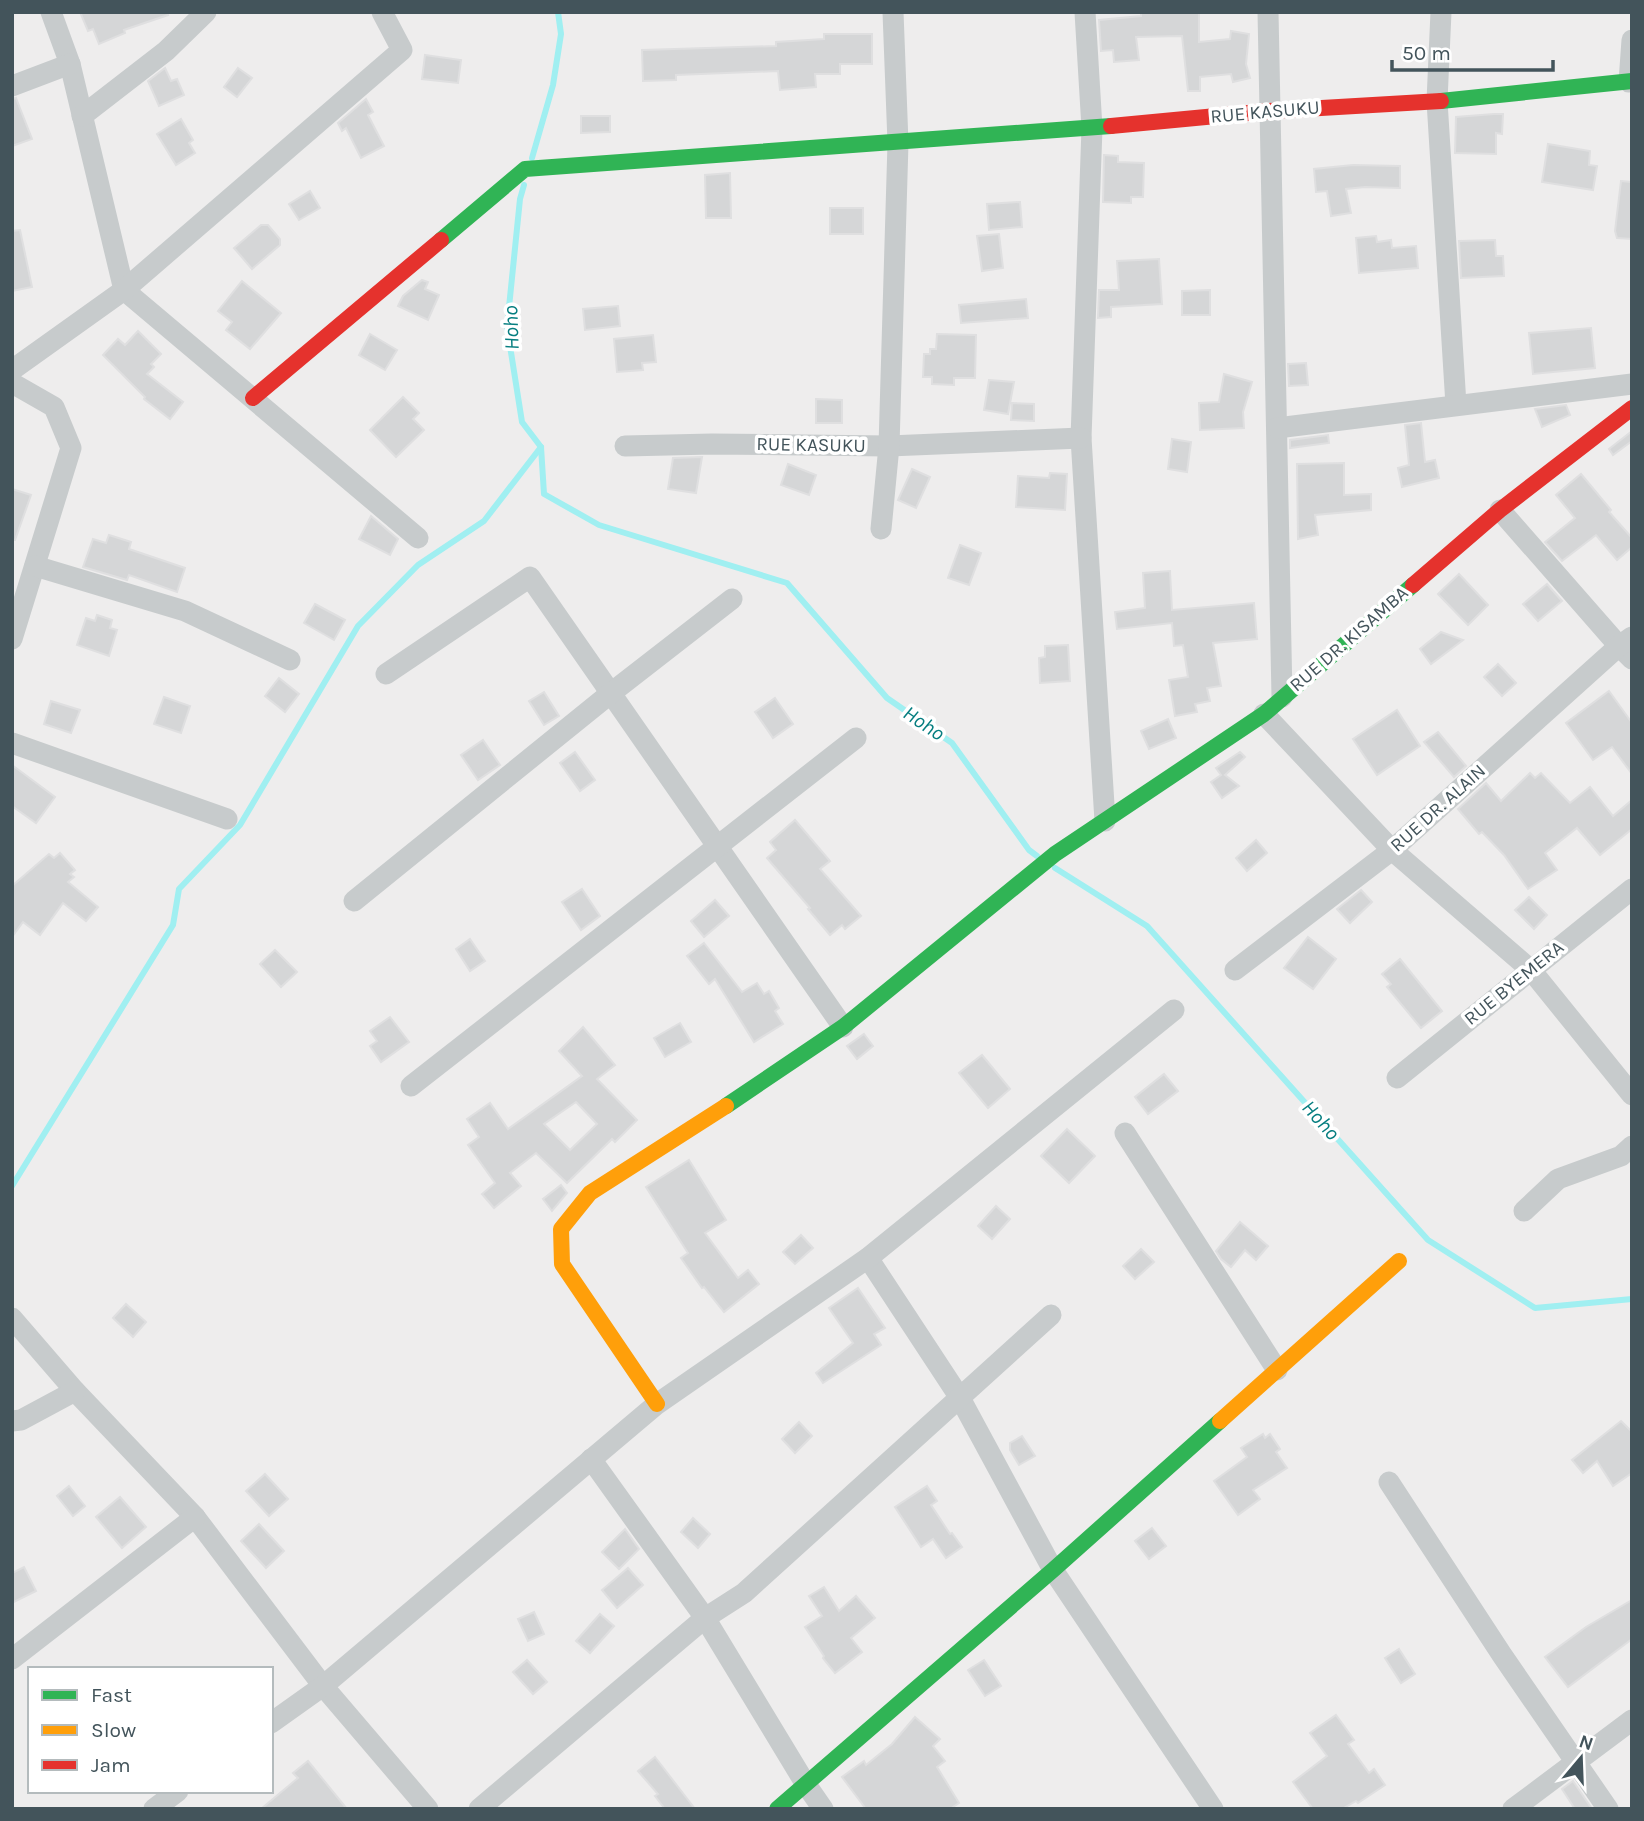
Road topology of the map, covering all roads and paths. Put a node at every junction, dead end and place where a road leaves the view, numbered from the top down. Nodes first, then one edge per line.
1 (51, 12) edge
2 (206, 12) edge
3 (382, 12) edge
4 (893, 12) edge
5 (1084, 12) edge
6 (1268, 12) edge
7 (1441, 12) edge
8 (1632, 40) edge
9 (70, 64) junction
10 (1630, 82) edge
11 (12, 86) edge
12 (1437, 101) junction
13 (1269, 111) junction
14 (82, 116) junction
15 (1092, 128) junction
16 (898, 143) junction
17 (124, 290) junction
18 (12, 370) edge
19 (12, 383) edge
20 (1632, 384) edge
21 (253, 398) junction
22 (1456, 405) junction
23 (1632, 408) edge
24 (1277, 428) junction
25 (1081, 438) junction
26 (625, 446) dead end
27 (889, 446) junction
28 (1500, 510) junction
29 (881, 529) dead end
30 (418, 538) dead end
31 (34, 566) junction
32 (732, 599) dead end
33 (12, 639) edge
34 (1627, 647) edge
35 (290, 660) dead end
36 (386, 674) dead end
37 (611, 693) junction
38 (1282, 697) junction
39 (1264, 715) junction
40 (856, 738) dead end
41 (12, 743) edge
42 (227, 819) dead end
43 (1105, 821) junction
44 (718, 847) junction
45 (1392, 850) junction
46 (1632, 889) edge
47 (354, 901) dead end
48 (1235, 970) dead end
49 (1531, 970) junction
50 (1174, 1010) dead end
51 (843, 1027) junction
52 (1397, 1078) dead end
53 (411, 1086) dead end
54 (1632, 1095) edge
55 (1125, 1133) dead end
56 (1632, 1146) edge
57 (1524, 1211) dead end
58 (868, 1258) junction
59 (1399, 1261) dead end
60 (1051, 1315) dead end
61 (12, 1318) edge
62 (1277, 1370) junction
63 (75, 1391) junction
64 (960, 1398) junction
65 (657, 1404) junction
66 (12, 1421) edge
67 (591, 1459) junction
68 (1389, 1482) dead end
69 (195, 1517) junction
70 (1053, 1570) junction
71 (705, 1618) junction
72 (12, 1659) edge
73 (323, 1686) junction
74 (1632, 1720) edge
75 (273, 1722) edge
76 (1577, 1762) junction
77 (805, 1783) junction
78 (175, 1793) edge
79 (154, 1809) edge
80 (428, 1809) edge
81 (479, 1809) edge
82 (777, 1809) edge
83 (823, 1809) edge
84 (1213, 1809) edge
85 (1513, 1809) edge
86 (1608, 1809) edge

1 - 9 street
2 - 14 street
3 - 17 street
4 - 16 street
5 - 15 street
6 - 13 street
7 - 12 street
8 - 10 street
9 - 11 street
9 - 14 street
10 - 12 street, RUE KASUKU
12 - 13 street, RUE KASUKU
12 - 22 street
13 - 15 street, RUE KASUKU
13 - 24 street
14 - 17 street
15 - 16 street, RUE KASUKU
15 - 25 street
16 - 21 street, RUE KASUKU
16 - 27 street
17 - 18 street
17 - 21 street
19 - 31 street
20 - 22 street
21 - 30 street
22 - 24 street
23 - 28 street, RUE DR. KISAMBA
24 - 38 street
25 - 27 street, RUE KASUKU
25 - 43 street
26 - 27 street, RUE KASUKU
27 - 29 street
28 - 34 street
28 - 38 street, RUE DR. KISAMBA
31 - 33 street
31 - 35 street
32 - 37 street
34 - 45 street, RUE DR. ALAIN
36 - 37 street
37 - 44 street
37 - 47 street
38 - 39 street, RUE DR. KISAMBA
39 - 43 street, RUE DR. KISAMBA
39 - 45 street
40 - 44 street
41 - 42 street
43 - 51 street, RUE DR. KISAMBA
44 - 51 street
44 - 53 street
45 - 48 street, RUE DR. ALAIN
45 - 49 street
46 - 49 street, RUE BYEMERA
49 - 52 street, RUE BYEMERA
49 - 54 street
50 - 58 street
51 - 65 street, RUE DR. KISAMBA
55 - 62 street
56 - 57 street
58 - 64 street
58 - 65 street
59 - 62 street
60 - 64 street
61 - 63 street
62 - 70 street
63 - 66 street
63 - 69 street
64 - 70 street
64 - 71 street
65 - 67 street
67 - 71 street
67 - 73 street
68 - 76 street
69 - 72 street
69 - 73 street
70 - 77 street
70 - 84 street
71 - 77 street
71 - 81 street
73 - 75 street
73 - 80 street
74 - 76 street
76 - 85 street
76 - 86 street
77 - 82 street
77 - 83 street
78 - 79 street

